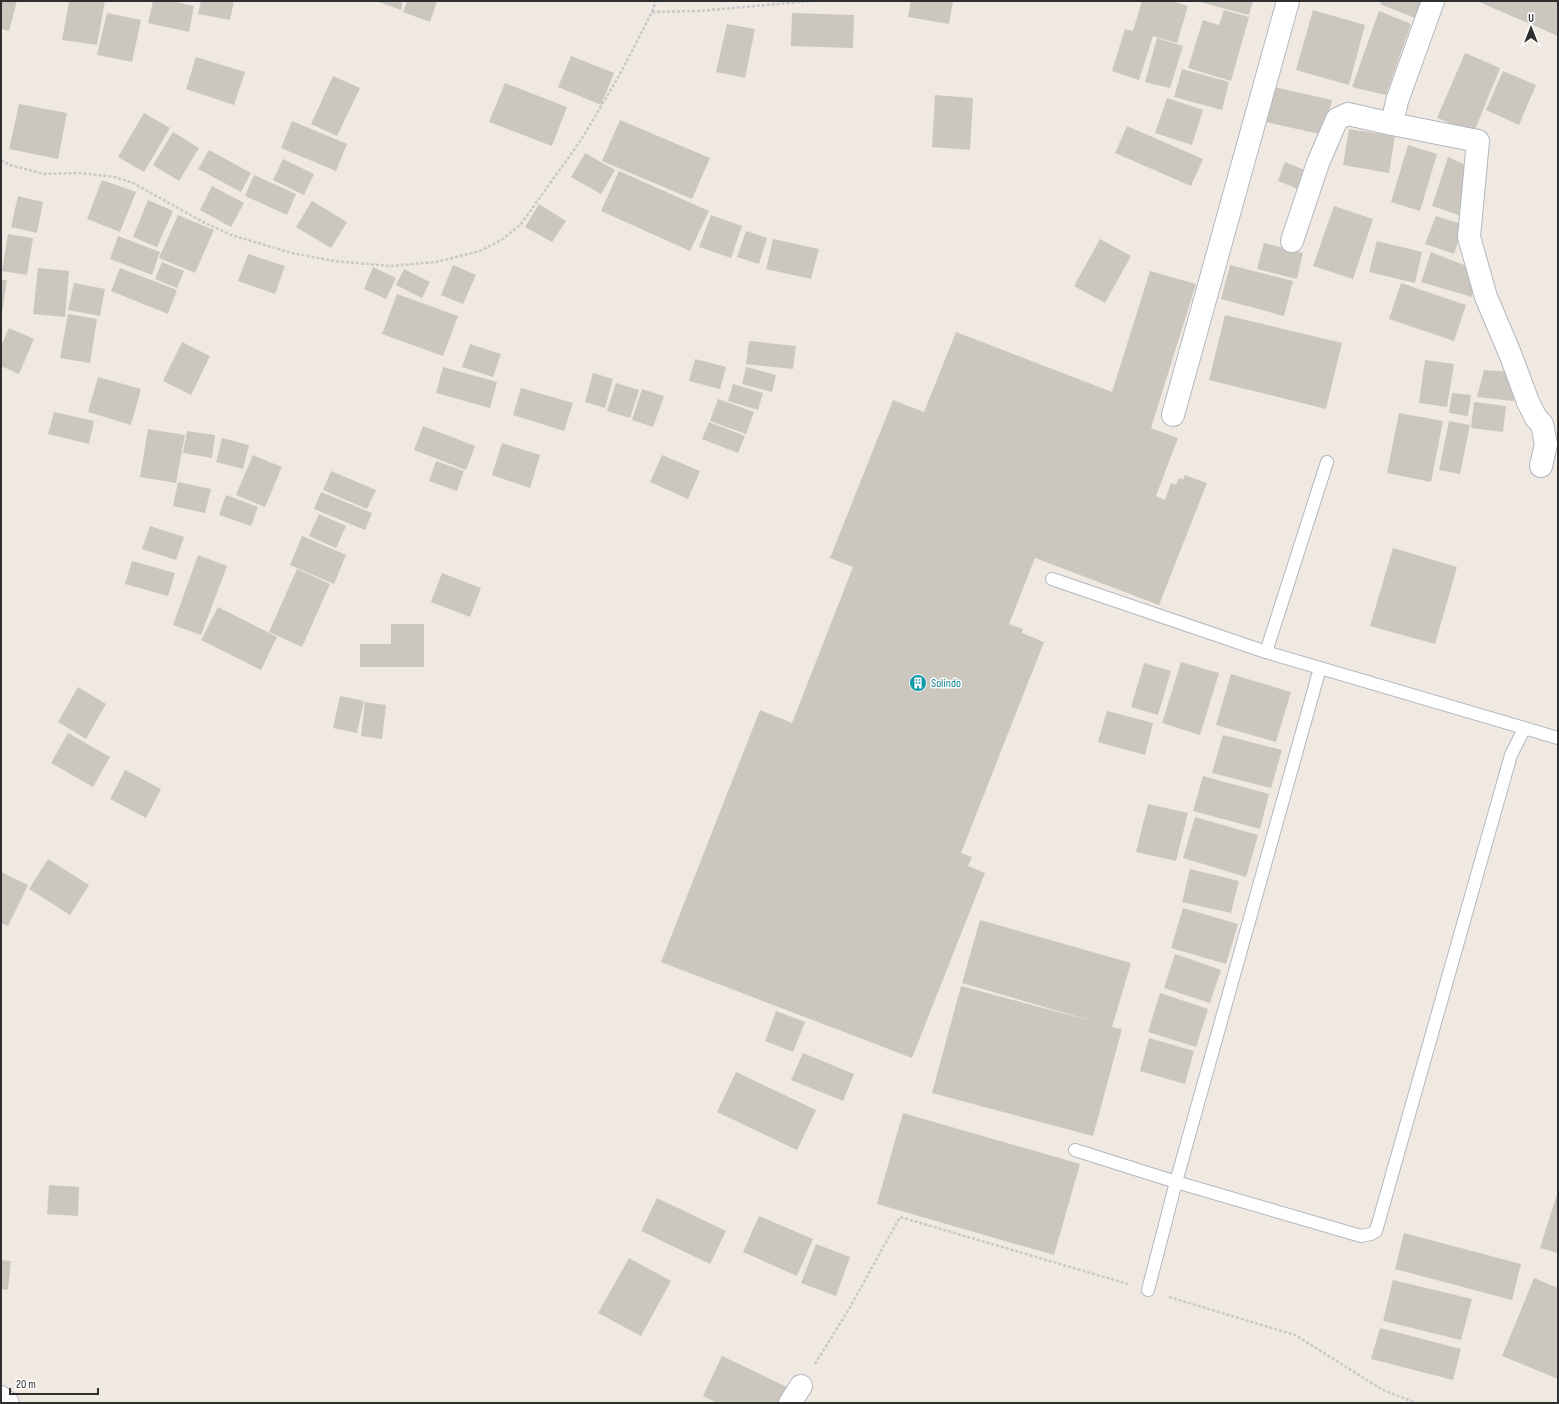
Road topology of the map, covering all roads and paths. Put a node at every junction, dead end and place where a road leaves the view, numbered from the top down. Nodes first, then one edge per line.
1 (656, 1) edge
2 (811, 1) edge
3 (1288, 1) edge
4 (1433, 1) edge
5 (652, 12) junction
6 (1392, 124) junction
7 (1, 160) edge
8 (1292, 242) dead end
9 (1173, 415) dead end
10 (1327, 462) dead end
11 (1541, 466) dead end
12 (1052, 579) dead end
13 (1266, 652) junction
14 (1320, 668) junction
15 (1524, 729) junction
16 (1558, 738) edge
17 (1075, 1150) dead end
18 (1176, 1182) junction
19 (1148, 1290) junction
20 (795, 1395) edge
21 (1, 1397) edge
22 (8, 1403) edge
23 (1416, 1403) edge

1 - 5 path
2 - 5 path
3 - 9 street
4 - 6 street
5 - 7 path
6 - 8 street
6 - 11 street
10 - 13 lane
12 - 13 lane
13 - 14 lane
14 - 15 lane
14 - 18 lane
15 - 16 lane
15 - 18 lane
17 - 18 lane
18 - 19 lane
19 - 20 path
19 - 23 path
21 - 22 street

